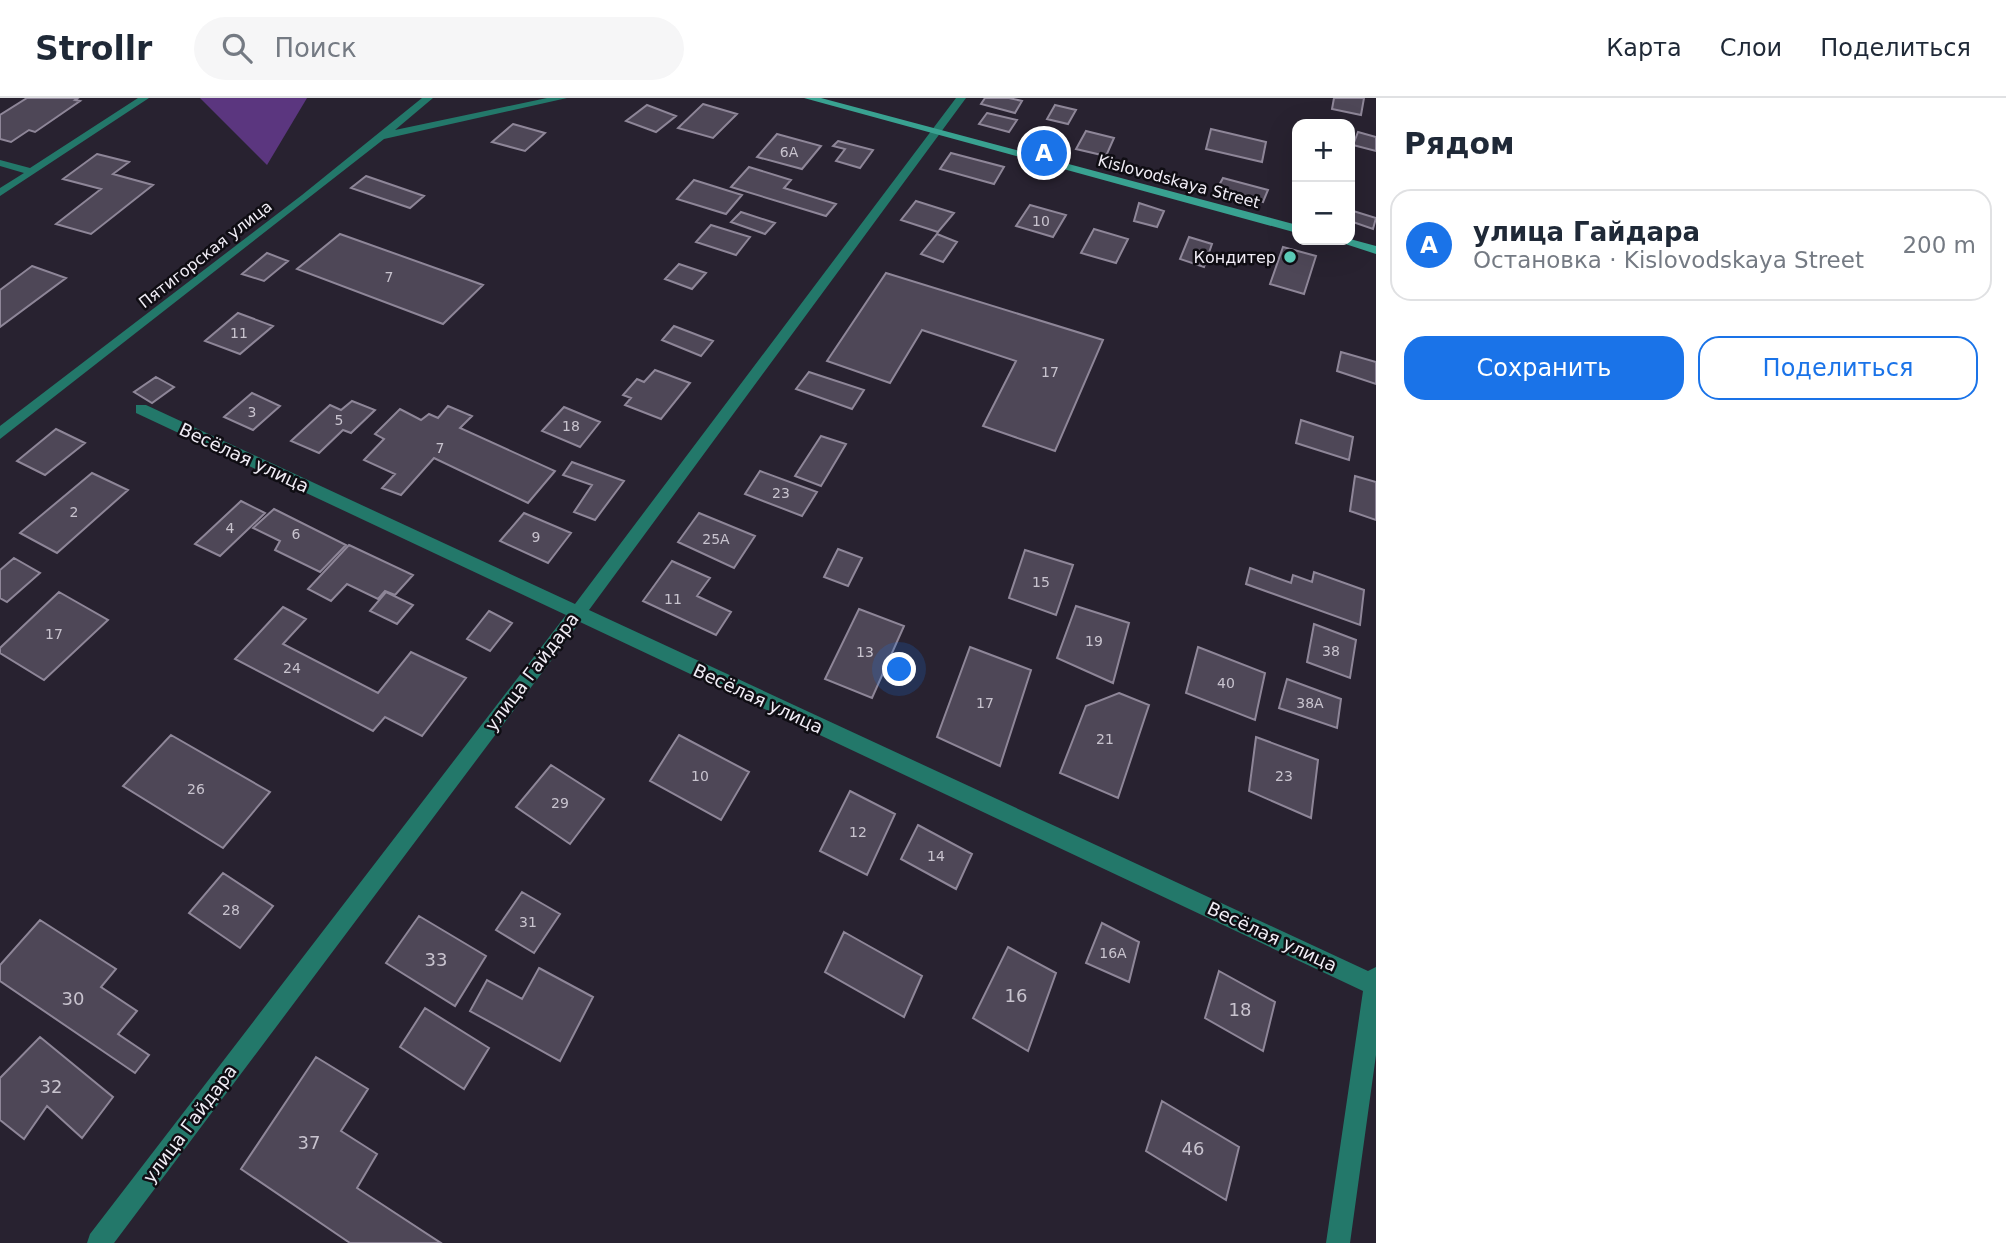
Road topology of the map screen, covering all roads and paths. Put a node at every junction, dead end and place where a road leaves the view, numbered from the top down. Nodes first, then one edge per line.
1 (144, 98) edge
2 (428, 98) edge
3 (562, 98) edge
4 (810, 98) edge
5 (961, 98) edge
6 (935, 133) junction
7 (383, 136) junction
8 (0, 163) edge
9 (32, 172) junction
10 (0, 193) edge
11 (1292, 228) edge
12 (1355, 244) edge
13 (1376, 250) edge
14 (141, 409) dead end
15 (0, 434) edge
16 (576, 615) junction
17 (1376, 978) edge
18 (1376, 985) edge
19 (99, 1243) edge
20 (1338, 1243) edge

1 - 9 lane
2 - 7 street, Пятигорская улица
3 - 7 street
4 - 6 main road, Kislovodskaya Street
5 - 6 street, улица Гайдара
6 - 11 main road, Kislovodskaya Street
6 - 16 street, улица Гайдара
7 - 15 street, Пятигорская улица
8 - 9 lane
9 - 10 lane
12 - 13 main road
14 - 16 street, Весёлая улица
16 - 18 street, Весёлая улица
16 - 19 street, улица Гайдара
17 - 18 street
18 - 20 street

